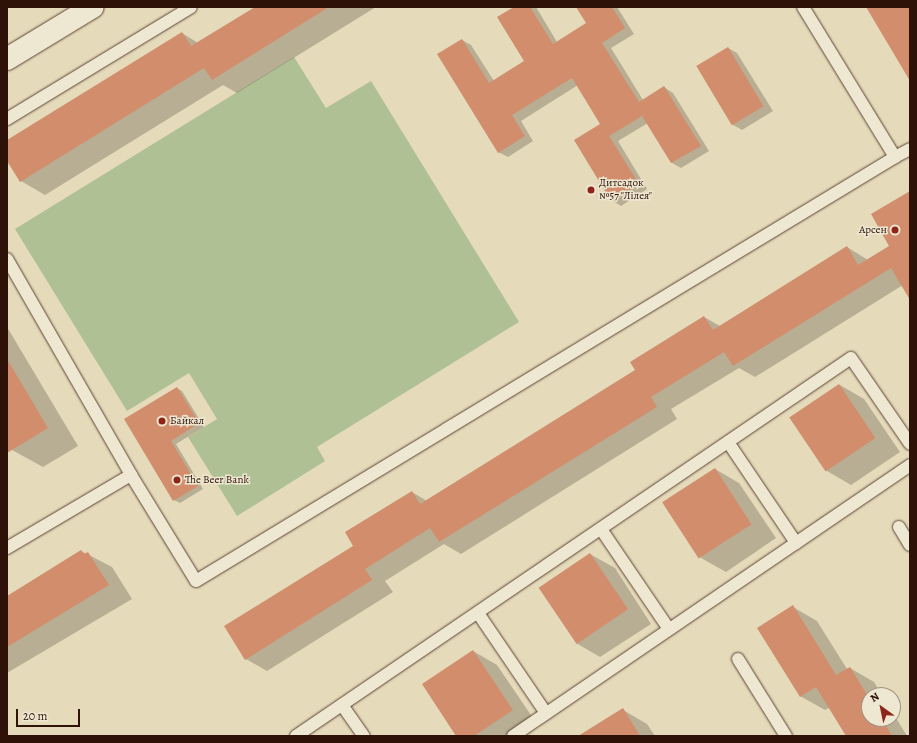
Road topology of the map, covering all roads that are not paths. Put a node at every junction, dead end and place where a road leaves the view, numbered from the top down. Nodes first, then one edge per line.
1 (93, 7) edge
2 (191, 7) edge
3 (803, 7) edge
4 (7, 59) edge
5 (7, 119) edge
6 (910, 149) edge
7 (895, 157) junction
8 (7, 258) edge
9 (728, 442) junction
10 (910, 444) edge
11 (910, 465) edge
12 (131, 474) junction
13 (899, 527) dead end
14 (601, 529) junction
15 (796, 543) junction
16 (910, 545) edge
17 (7, 548) edge
18 (478, 613) junction
19 (669, 629) junction
20 (738, 659) dead end
21 (342, 705) junction
22 (546, 713) junction
23 (296, 736) edge
24 (364, 736) edge
25 (513, 736) edge
26 (786, 736) edge

1 - 4 street
2 - 5 lane
3 - 7 lane
6 - 7 lane
7 - 12 lane
8 - 12 lane
9 - 10 lane
9 - 14 lane
9 - 15 lane
11 - 15 lane
12 - 17 lane
13 - 16 lane
14 - 18 lane
14 - 19 lane
15 - 19 lane
18 - 21 lane
18 - 22 lane
19 - 22 lane
20 - 26 lane
21 - 23 lane
21 - 24 lane
22 - 25 lane

